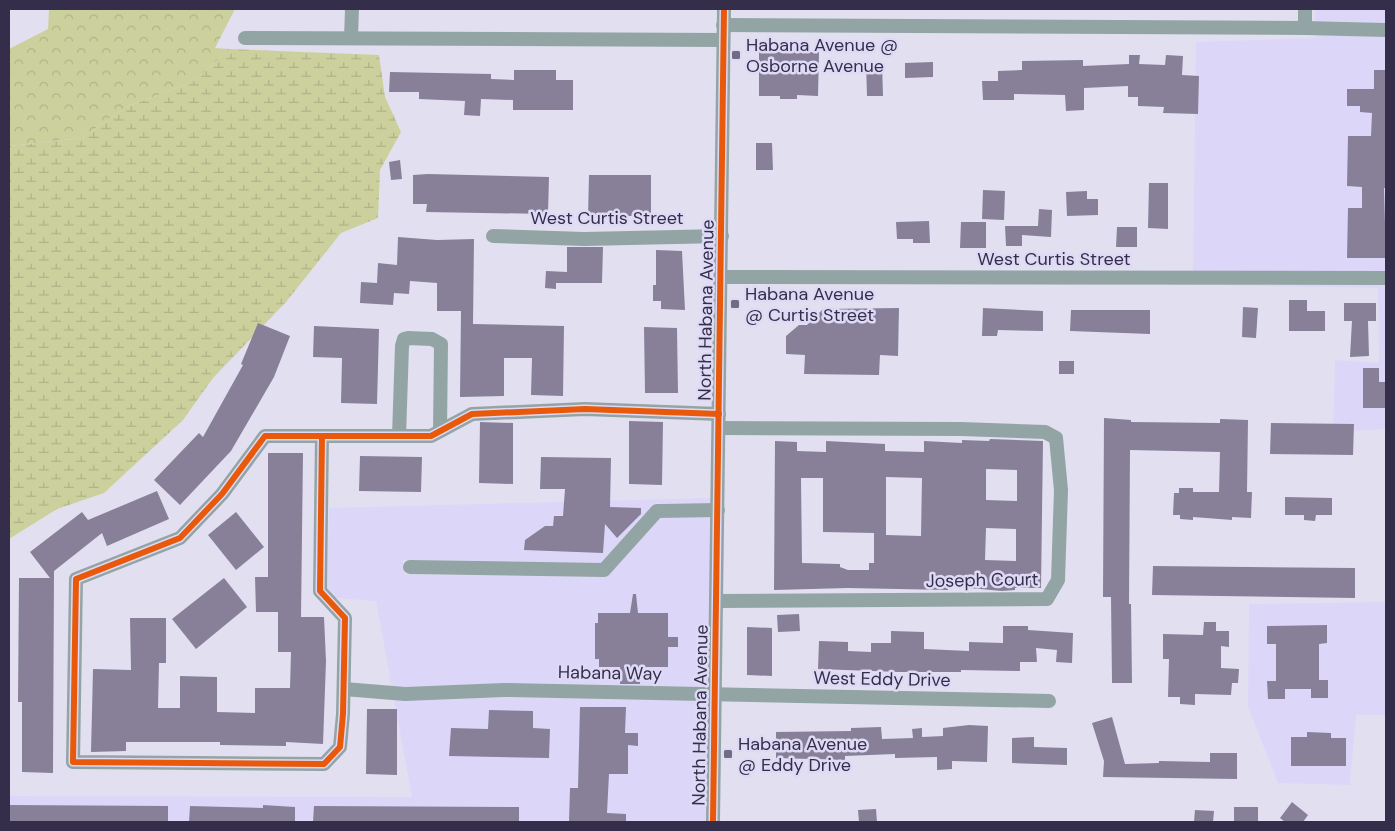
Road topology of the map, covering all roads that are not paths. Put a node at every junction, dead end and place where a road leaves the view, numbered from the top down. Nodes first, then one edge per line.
1 (352, 9) edge
2 (724, 9) edge
3 (1305, 9) edge
4 (723, 25) junction
5 (1305, 28) junction
6 (1386, 30) edge
7 (245, 38) dead end
8 (351, 38) junction
9 (723, 40) junction
10 (493, 236) dead end
11 (722, 236) junction
12 (721, 277) junction
13 (1386, 278) edge
14 (719, 421) junction
15 (440, 431) junction
16 (322, 436) junction
17 (399, 436) junction
18 (718, 510) junction
19 (410, 567) dead end
20 (716, 601) junction
21 (344, 689) junction
22 (715, 694) junction
23 (1049, 701) dead end
24 (713, 822) edge

1 - 8 street
2 - 4 street, North Habana Avenue
3 - 5 street
4 - 5 street
4 - 9 street, North Habana Avenue
5 - 6 street
7 - 8 street
8 - 9 street
9 - 11 street, North Habana Avenue
10 - 11 street, West Curtis Street
11 - 12 street, North Habana Avenue
12 - 13 street, West Curtis Street
12 - 14 street, North Habana Avenue
14 - 15 street
14 - 18 street, North Habana Avenue
14 - 20 street, Joseph Court
15 - 17 street
15 - 17 street
16 - 17 street
16 - 21 street
16 - 21 street
18 - 19 street
18 - 20 street, North Habana Avenue
20 - 22 street, North Habana Avenue
21 - 22 street, Habana Way
22 - 23 street, West Eddy Drive
22 - 24 street, North Habana Avenue

